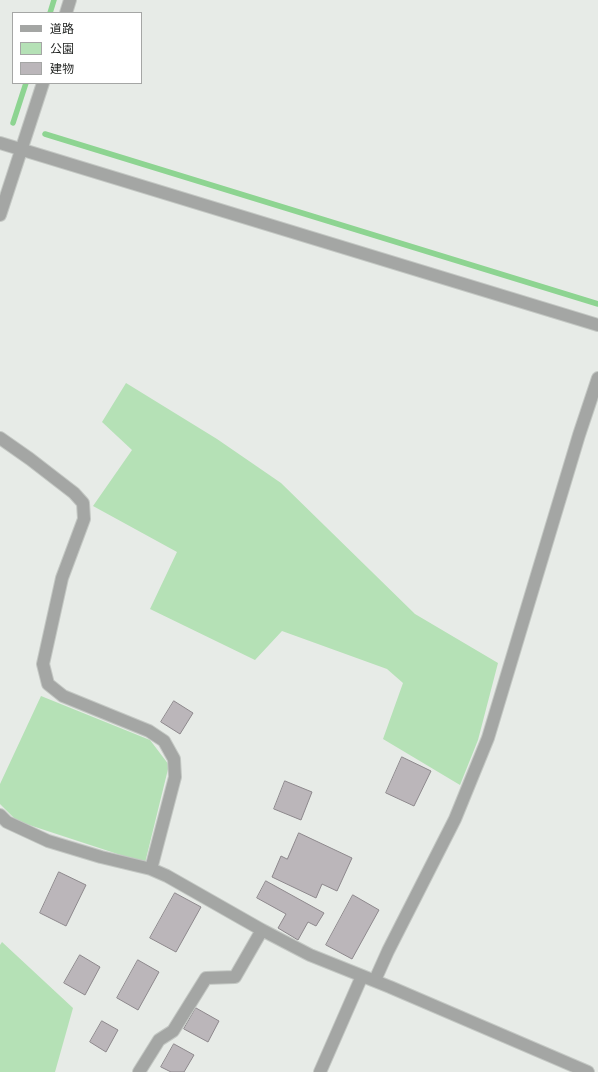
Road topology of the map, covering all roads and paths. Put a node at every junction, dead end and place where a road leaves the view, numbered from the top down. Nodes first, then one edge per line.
1 (70, 0) edge
2 (66, 12) edge
3 (43, 84) edge
4 (0, 143) edge
5 (22, 150) junction
6 (0, 215) edge
7 (598, 325) edge
8 (598, 378) edge
9 (0, 438) edge
10 (0, 815) edge
11 (151, 869) junction
12 (262, 930) junction
13 (362, 976) junction
14 (375, 980) junction
15 (139, 1072) edge
16 (320, 1072) edge
17 (587, 1072) edge

1 - 2 street
3 - 5 street
4 - 5 street
5 - 6 street
5 - 7 street
8 - 14 street
9 - 11 street
10 - 11 street
11 - 12 street
12 - 13 street
12 - 15 street
13 - 14 street
13 - 16 street
14 - 17 street

